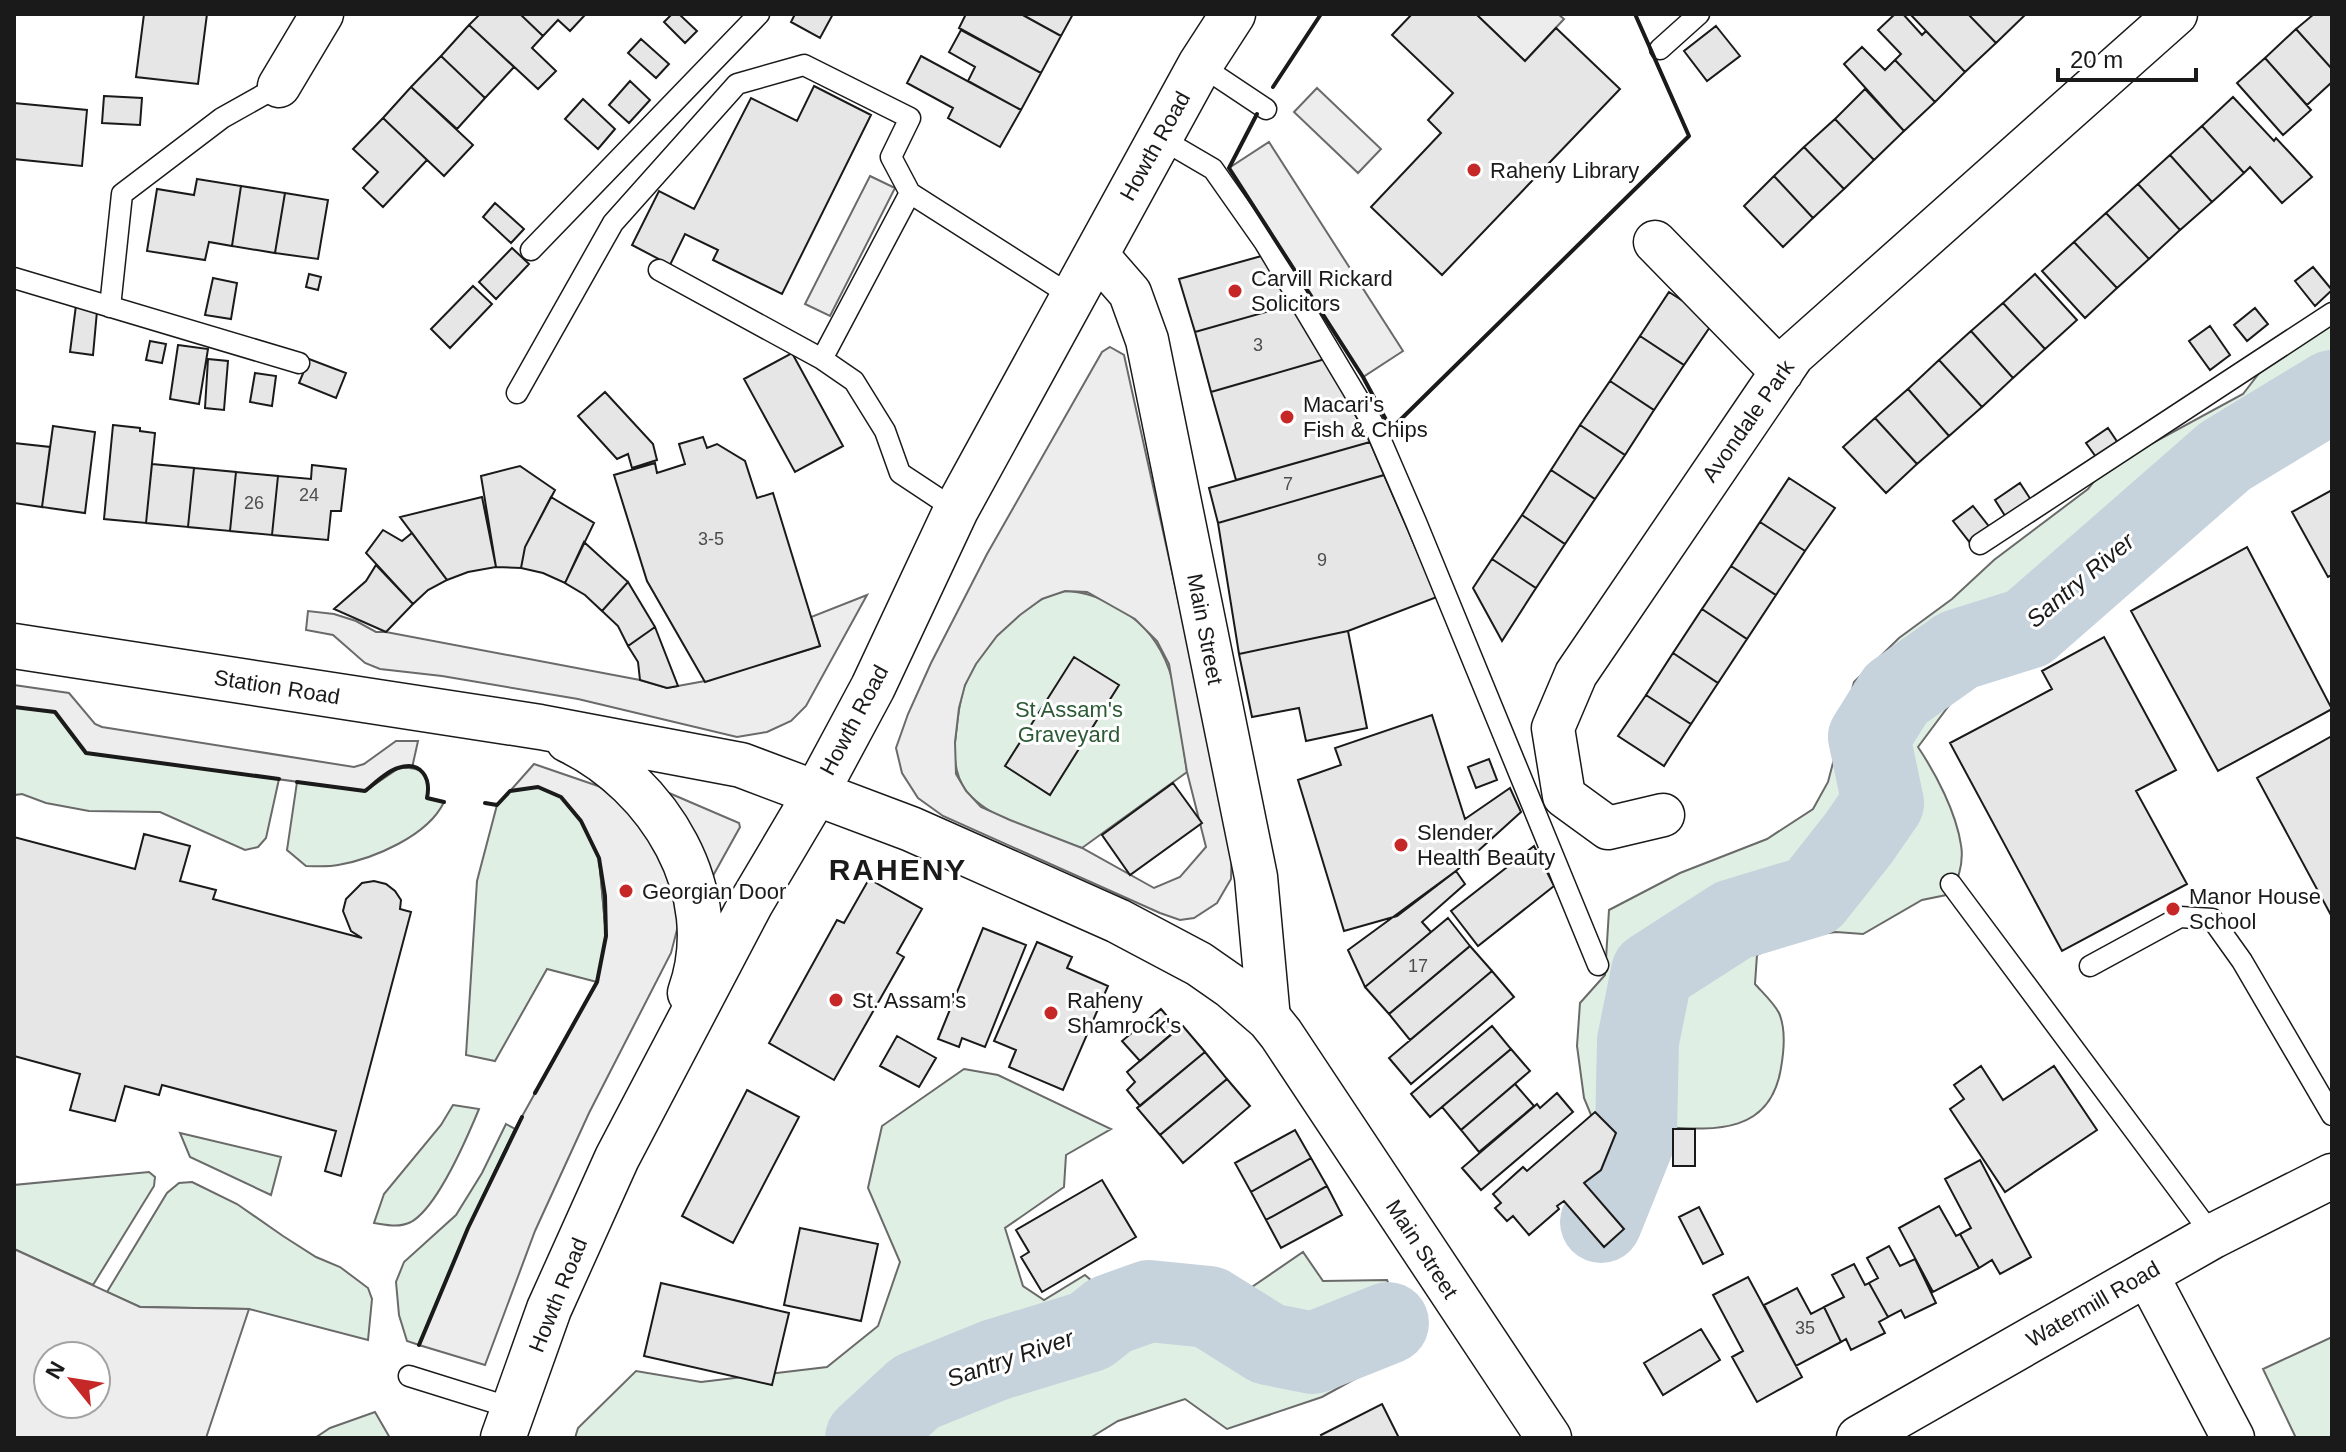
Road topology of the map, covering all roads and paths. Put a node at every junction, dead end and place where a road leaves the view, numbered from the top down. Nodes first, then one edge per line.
1 (322, 14) edge
2 (759, 14) edge
3 (1233, 14) edge
4 (1699, 14) edge
5 (2176, 14) edge
6 (1660, 49) dead end
7 (1200, 65) junction
8 (279, 86) joint
9 (1266, 109) dead end
10 (1160, 138) junction
11 (910, 193) junction
12 (1655, 242) dead end
13 (531, 250) dead end
14 (1096, 254) junction
15 (659, 270) dead end
16 (14, 278) edge
17 (1073, 297) junction
18 (110, 307) junction
19 (2332, 313) edge
20 (822, 359) junction
21 (299, 363) dead end
22 (1782, 372) junction
23 (517, 393) dead end
24 (956, 510) junction
25 (1980, 544) dead end
26 (14, 646) edge
27 (540, 727) junction
28 (815, 795) junction
29 (1663, 815) dead end
30 (1951, 884) dead end
31 (1598, 965) dead end
32 (2090, 966) dead end
33 (1269, 1019) junction
34 (665, 1065) junction
35 (2332, 1115) edge
36 (2332, 1176) edge
37 (2213, 1236) junction
38 (2146, 1273) junction
39 (409, 1376) dead end
40 (509, 1423) edge
41 (1549, 1438) edge
42 (1859, 1438) edge
43 (2233, 1438) edge

1 - 8 street
2 - 13 lane
3 - 7 main road, Howth Road
4 - 6 lane
5 - 22 street, Avondale Park
7 - 9 lane
7 - 10 main road, Howth Road
8 - 18 lane
10 - 14 main road, Howth Road
10 - 31 lane
11 - 17 lane
11 - 20 lane
11 - 23 lane
12 - 22 street
14 - 17 main road, Howth Road
14 - 33 street, Main Street
15 - 20 lane
16 - 18 lane
17 - 24 main road, Howth Road
18 - 21 lane
19 - 25 lane
20 - 24 lane
22 - 29 street, Avondale Park
24 - 28 main road, Howth Road
26 - 27 main road, Station Road
27 - 28 main road, Station Road
27 - 34 main road, Station Road
28 - 33 main road, Main Street
28 - 34 main road, Howth Road
30 - 37 lane
32 - 35 lane
33 - 41 main road, Main Street
34 - 40 main road, Howth Road
36 - 37 main road, Watermill Road
37 - 38 main road, Watermill Road
38 - 42 main road, Watermill Road
38 - 43 street
39 - 40 lane

